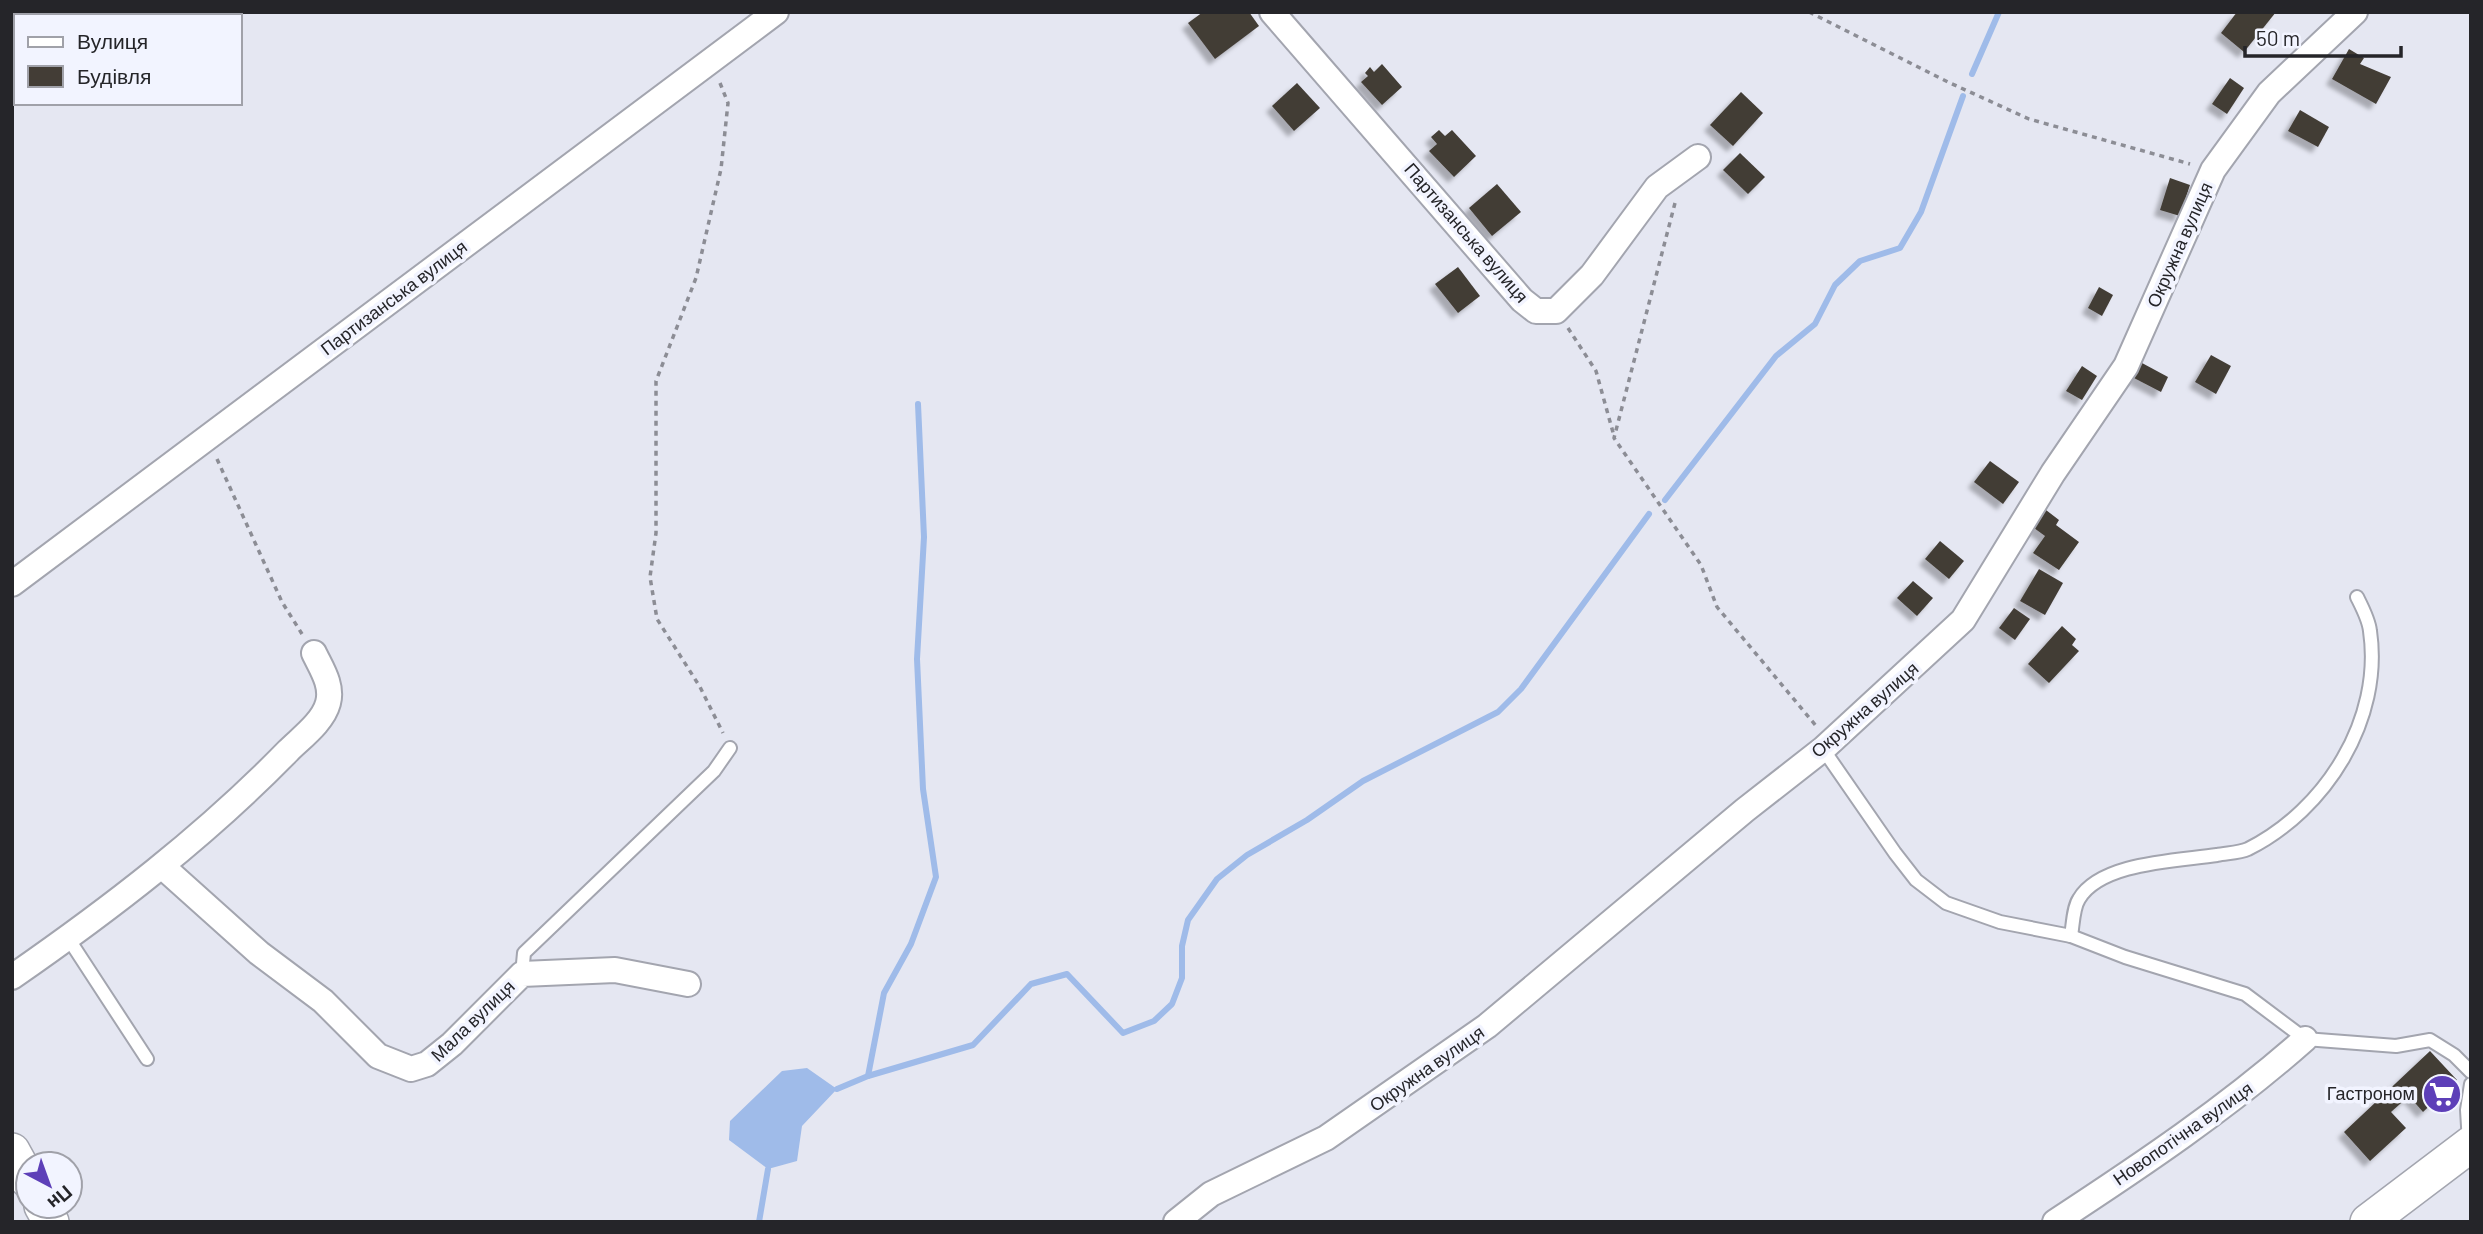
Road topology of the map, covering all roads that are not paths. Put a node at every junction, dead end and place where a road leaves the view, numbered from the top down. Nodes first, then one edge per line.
1 (776, 12) edge
2 (1272, 12) edge
3 (2355, 12) edge
4 (1698, 157) dead end
5 (12, 584) edge
6 (2357, 597) dead end
7 (314, 653) road end
8 (1827, 746) junction
9 (730, 748) road end
10 (163, 867) junction
11 (2071, 936) junction
12 (68, 938) junction
13 (522, 974) junction
14 (12, 977) edge
15 (688, 984) dead end
16 (2305, 1039) junction
17 (147, 1059) dead end
18 (2471, 1072) edge
19 (2471, 1084) edge
20 (2470, 1144) edge
21 (1176, 1222) edge
22 (2055, 1222) edge
23 (2368, 1222) edge

1 - 5 street, Партизанська вулиця
2 - 4 street, Партизанська вулиця
3 - 8 street, Окружна вулиця
6 - 11 lane
7 - 10 street
8 - 11 lane
8 - 21 street, Окружна вулиця
9 - 13 lane
10 - 12 street
10 - 13 street, Мала вулиця
11 - 16 lane
12 - 14 street
12 - 17 lane
13 - 15 street, Мала вулиця
16 - 18 lane
16 - 22 street, Новопотічна вулиця
19 - 20 lane
20 - 23 street

